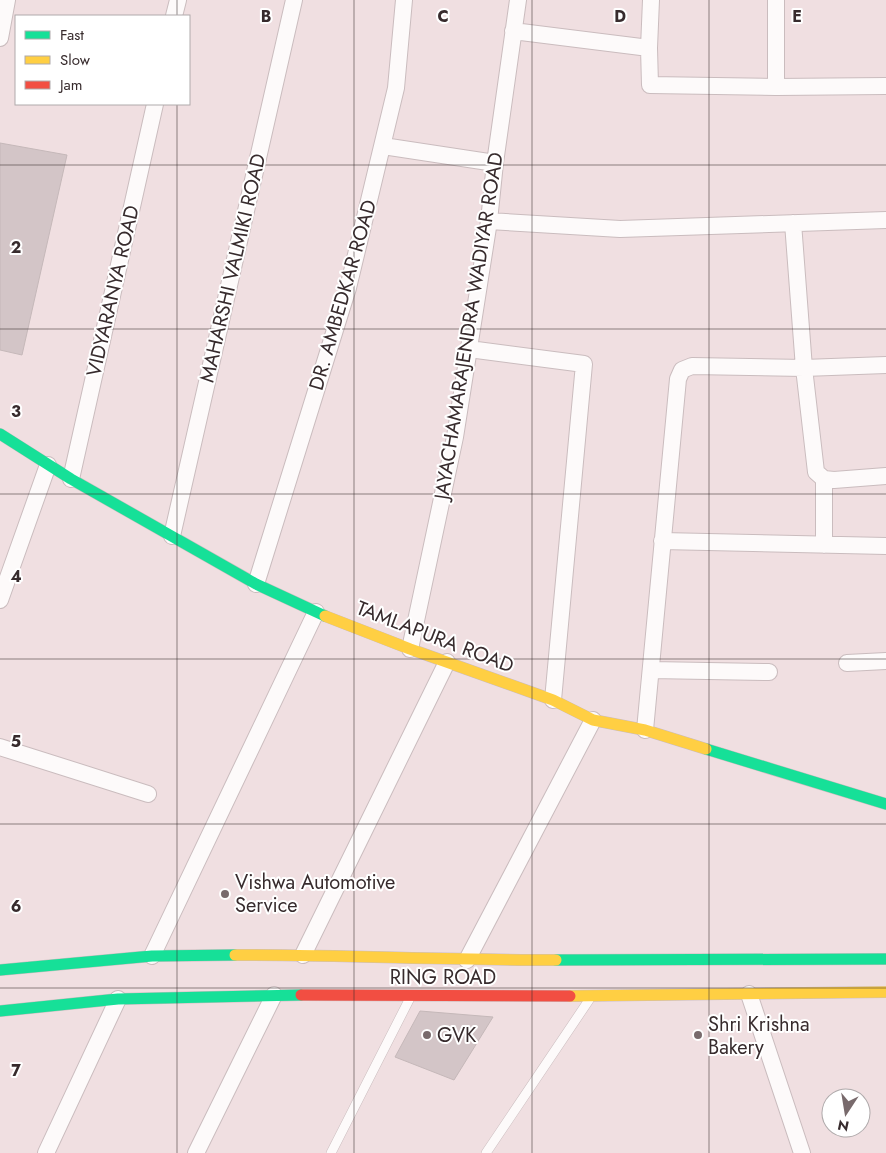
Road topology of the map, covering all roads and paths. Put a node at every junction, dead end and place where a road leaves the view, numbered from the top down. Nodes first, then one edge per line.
1 (7, 0) edge
2 (178, 0) edge
3 (294, 0) edge
4 (404, 0) edge
5 (518, 0) edge
6 (651, 0) edge
7 (776, 0) edge
8 (174, 15) edge
9 (513, 30) junction
10 (0, 38) edge
11 (649, 48) junction
12 (886, 86) edge
13 (776, 88) junction
14 (155, 105) edge
15 (383, 146) junction
16 (494, 163) junction
17 (886, 220) edge
18 (488, 222) junction
19 (793, 224) junction
20 (469, 349) junction
21 (886, 365) edge
22 (804, 368) junction
23 (0, 434) edge
24 (48, 465) junction
25 (886, 476) edge
26 (72, 479) junction
27 (824, 479) junction
28 (172, 536) junction
29 (662, 541) junction
30 (824, 545) junction
31 (886, 546) edge
32 (256, 584) junction
33 (2, 589) edge
34 (316, 612) junction
35 (410, 650) junction
36 (886, 661) edge
37 (446, 662) junction
38 (846, 663) dead end
39 (651, 670) junction
40 (770, 672) dead end
41 (553, 700) junction
42 (592, 720) junction
43 (646, 730) junction
44 (0, 747) edge
45 (148, 794) dead end
46 (886, 804) edge
47 (303, 955) junction
48 (886, 959) edge
49 (153, 960) junction
50 (467, 960) junction
51 (0, 970) edge
52 (886, 992) edge
53 (749, 994) junction
54 (274, 995) junction
55 (411, 996) junction
56 (591, 996) junction
57 (118, 999) junction
58 (0, 1011) edge
59 (46, 1153) edge
60 (196, 1153) edge
61 (331, 1153) edge
62 (486, 1153) edge
63 (802, 1153) edge

1 - 10 street
2 - 8 street
3 - 28 street, MAHARSHI VALMIKI ROAD
4 - 15 street, DR. AMBEDKAR ROAD
5 - 9 street, JAYACHAMARAJENDRA WADIYAR ROAD
6 - 11 street
7 - 13 street
9 - 11 street
9 - 16 street, JAYACHAMARAJENDRA WADIYAR ROAD
11 - 13 street
12 - 13 street
14 - 26 street, VIDYARANYA ROAD
15 - 16 street
15 - 32 street, DR. AMBEDKAR ROAD
16 - 18 street, JAYACHAMARAJENDRA WADIYAR ROAD
17 - 19 street
18 - 19 street
18 - 20 street, JAYACHAMARAJENDRA WADIYAR ROAD
19 - 22 street
20 - 35 street, JAYACHAMARAJENDRA WADIYAR ROAD
20 - 41 street
21 - 22 street
22 - 27 street
22 - 29 street
23 - 24 main road, TAMLAPURA ROAD
24 - 26 main road, TAMLAPURA ROAD
24 - 33 street
25 - 27 street
26 - 28 main road, TAMLAPURA ROAD
27 - 30 street
28 - 32 main road, TAMLAPURA ROAD
29 - 30 street
29 - 39 street
30 - 31 street
32 - 34 main road, TAMLAPURA ROAD
34 - 35 main road, TAMLAPURA ROAD
34 - 49 street
35 - 37 main road, TAMLAPURA ROAD
36 - 38 street
37 - 41 main road, TAMLAPURA ROAD
37 - 47 street
39 - 40 street
39 - 43 street
41 - 42 main road, TAMLAPURA ROAD
42 - 43 main road, TAMLAPURA ROAD
42 - 50 street
43 - 46 main road, TAMLAPURA ROAD
44 - 45 street
47 - 49 main road, RING ROAD
47 - 50 main road, RING ROAD
48 - 50 main road, RING ROAD
49 - 51 main road, RING ROAD
52 - 53 main road, RING ROAD
53 - 56 main road, RING ROAD
53 - 63 street
54 - 55 main road, RING ROAD
54 - 57 main road, RING ROAD
54 - 60 street
55 - 56 main road, RING ROAD
55 - 61 lane
56 - 62 lane
57 - 58 main road, RING ROAD
57 - 59 street

